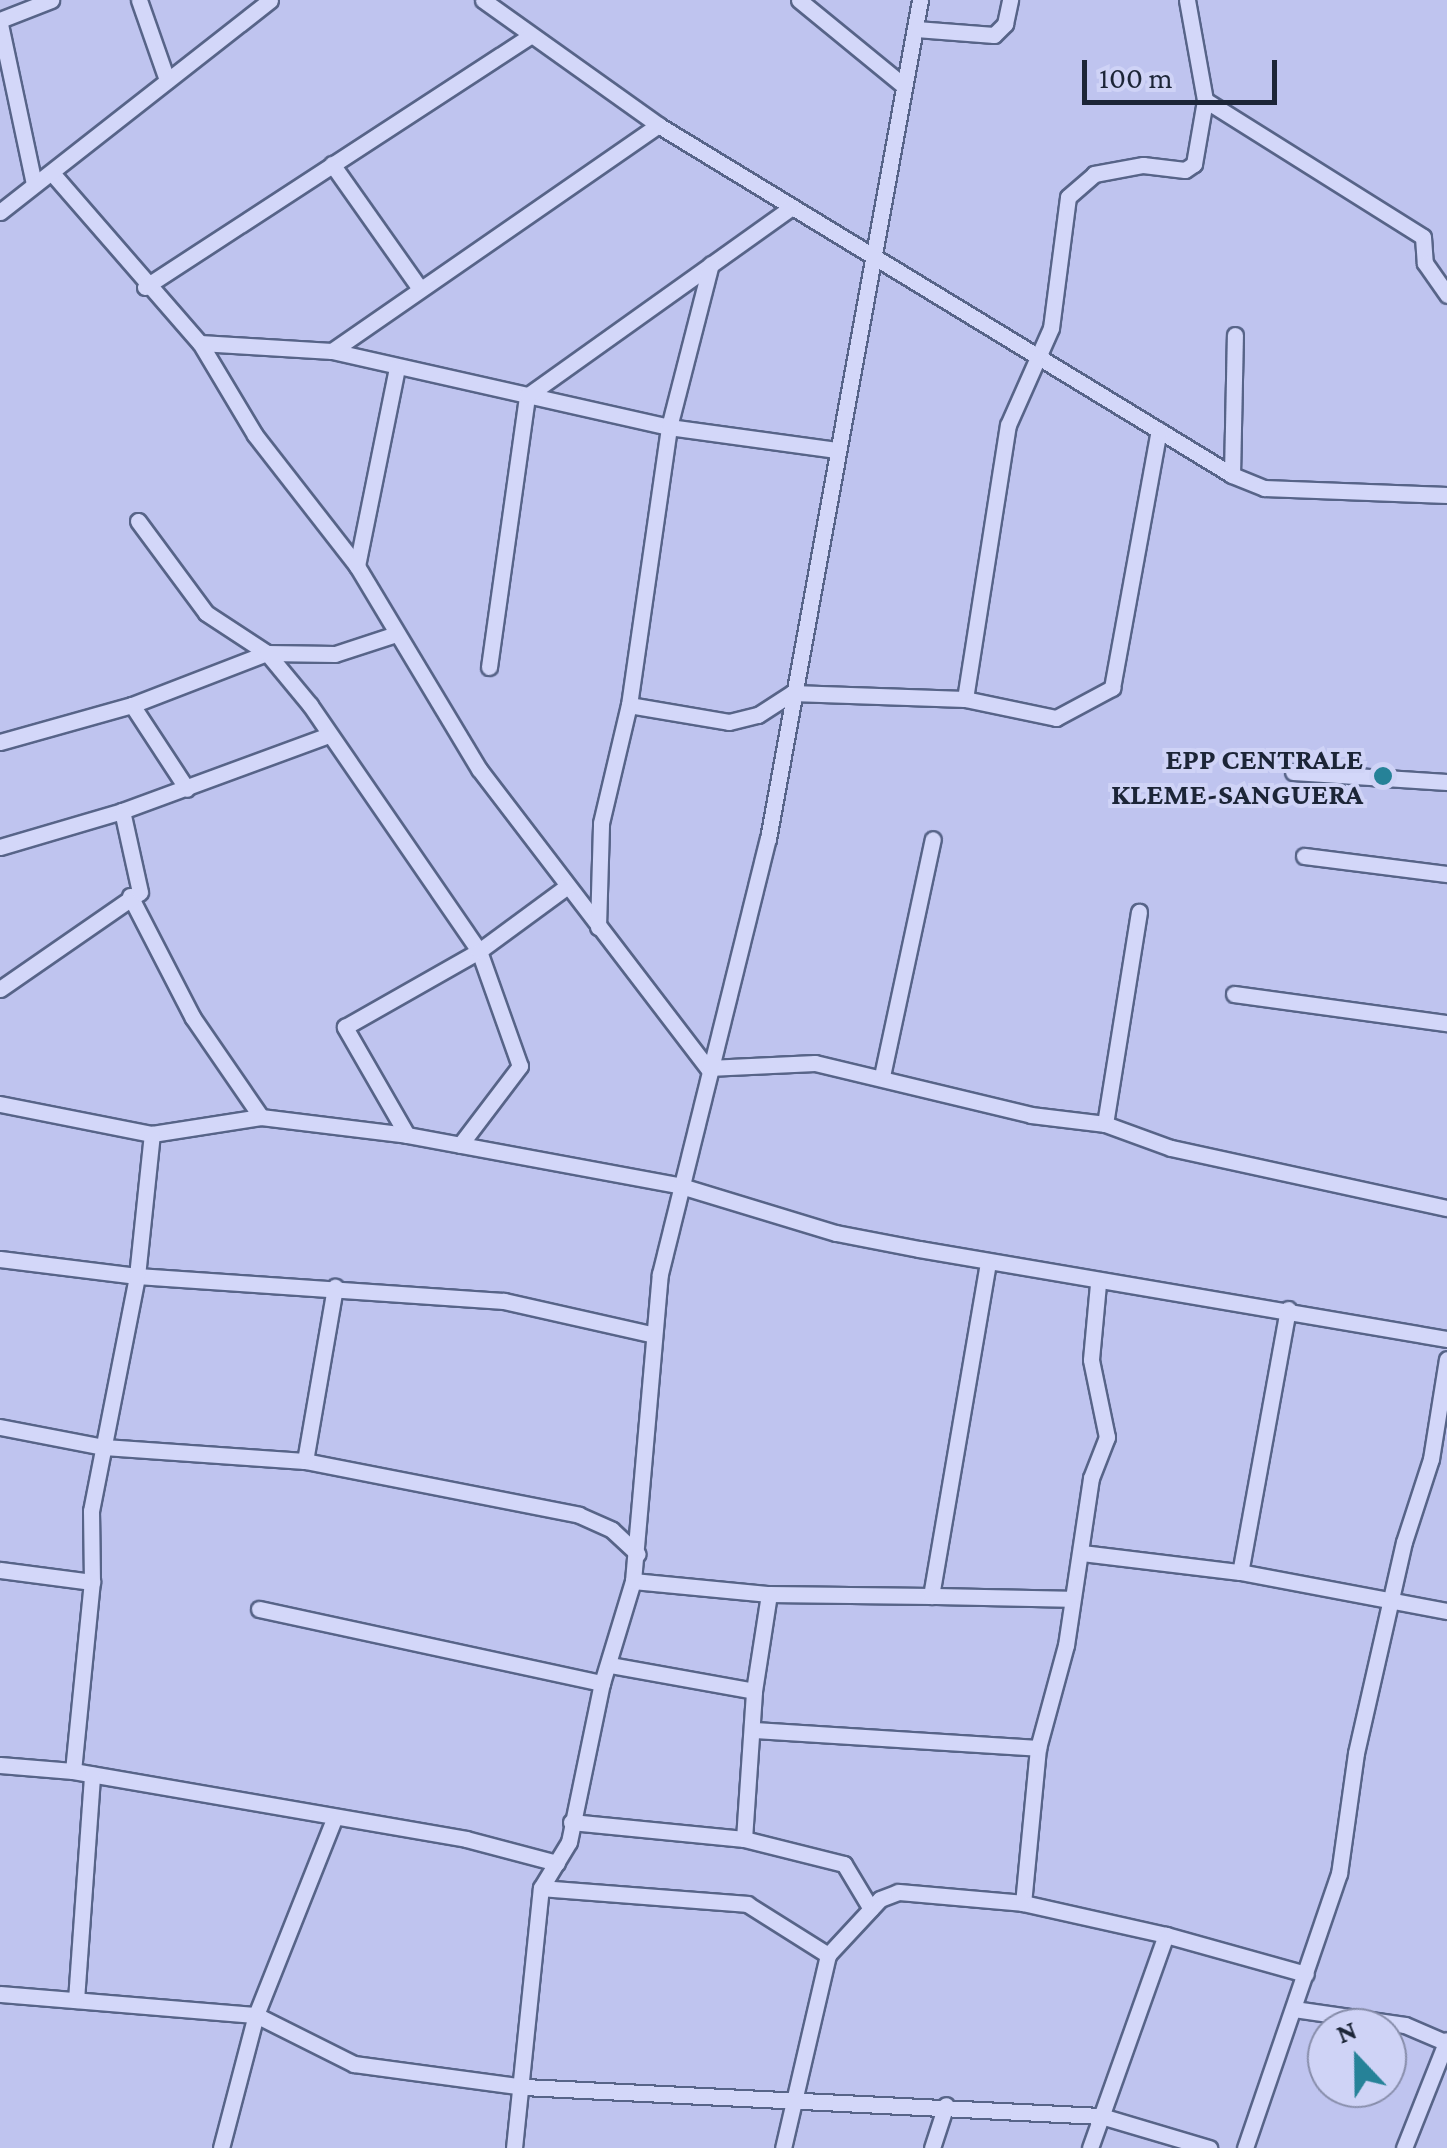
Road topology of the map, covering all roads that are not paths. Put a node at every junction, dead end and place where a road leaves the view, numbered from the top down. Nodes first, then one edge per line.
1 (51, 0) edge
2 (139, 0) edge
3 (270, 0) edge
4 (483, 0) edge
5 (800, 0) edge
6 (920, 0) edge
7 (1010, 0) edge
8 (1190, 2) edge
9 (0, 22) edge
10 (916, 29) junction
11 (530, 36) junction
12 (167, 80) junction
13 (903, 86) junction
14 (1205, 100) junction
15 (658, 125) junction
16 (332, 164) junction
17 (52, 173) junction
18 (34, 184) junction
19 (792, 207) junction
20 (0, 212) edge
21 (874, 254) junction
22 (711, 264) junction
23 (144, 286) junction
24 (418, 286) junction
25 (1447, 295) edge
26 (1236, 335) dead end
27 (200, 342) junction
28 (332, 351) junction
29 (1034, 356) junction
30 (397, 367) junction
31 (527, 396) junction
32 (669, 427) junction
33 (1159, 430) junction
34 (836, 450) junction
35 (1232, 475) junction
36 (1447, 495) edge
37 (138, 521) dead end
38 (357, 566) junction
39 (396, 634) junction
40 (267, 652) junction
41 (489, 668) dead end
42 (792, 693) junction
43 (965, 699) junction
44 (132, 704) junction
45 (629, 705) junction
46 (329, 736) junction
47 (0, 742) edge
48 (1294, 772) dead end
49 (1447, 782) edge
50 (187, 788) junction
51 (122, 811) junction
52 (933, 840) dead end
53 (0, 846) edge
54 (1304, 856) dead end
55 (1447, 874) edge
56 (566, 887) junction
57 (130, 896) junction
58 (1139, 912) dead end
59 (598, 926) junction
60 (480, 952) junction
61 (0, 989) edge
62 (1234, 994) dead end
63 (1447, 1023) edge
64 (708, 1068) junction
65 (882, 1076) junction
66 (0, 1104) edge
67 (261, 1117) junction
68 (1105, 1124) junction
69 (152, 1134) junction
70 (408, 1135) junction
71 (460, 1145) junction
72 (681, 1186) junction
73 (1447, 1208) edge
74 (0, 1259) edge
75 (988, 1263) junction
76 (136, 1276) junction
77 (1098, 1284) junction
78 (334, 1288) junction
79 (1288, 1309) junction
80 (650, 1334) junction
81 (1447, 1338) edge
82 (1447, 1359) edge
83 (0, 1428) edge
84 (104, 1447) junction
85 (306, 1461) junction
86 (1439, 1461) edge
87 (1082, 1552) junction
88 (638, 1554) junction
89 (0, 1570) edge
90 (1240, 1572) junction
91 (633, 1581) junction
92 (92, 1582) junction
93 (769, 1594) junction
94 (931, 1596) junction
95 (1072, 1599) junction
96 (1391, 1602) junction
97 (259, 1609) dead end
98 (1447, 1611) edge
99 (610, 1666) junction
100 (602, 1683) junction
101 (754, 1690) junction
102 (754, 1730) junction
103 (1038, 1748) junction
104 (0, 1765) edge
105 (73, 1770) junction
106 (92, 1775) junction
107 (334, 1819) junction
108 (572, 1822) junction
109 (744, 1839) junction
110 (557, 1863) junction
111 (541, 1888) junction
112 (1023, 1903) junction
113 (871, 1909) junction
114 (1166, 1935) junction
115 (828, 1955) junction
116 (1306, 1974) junction
117 (0, 1994) edge
118 (76, 2000) junction
119 (1294, 2008) junction
120 (256, 2014) junction
121 (1446, 2042) edge
122 (524, 2088) junction
123 (798, 2099) junction
124 (946, 2106) junction
125 (1102, 2116) junction
126 (221, 2148) edge
127 (514, 2148) edge
128 (783, 2148) edge
129 (932, 2148) edge
130 (1090, 2148) edge
131 (1209, 2148) edge
132 (1245, 2148) edge
133 (1404, 2148) edge

1 - 9 street
2 - 12 street
3 - 12 street
4 - 11 street
5 - 13 street
6 - 10 street
7 - 10 street
8 - 14 street
9 - 18 street
10 - 13 street
11 - 15 street
11 - 16 street
12 - 17 street
13 - 21 street
14 - 25 street
14 - 29 street
15 - 19 street
15 - 24 street
16 - 23 street
16 - 24 street
17 - 18 street
17 - 23 street
18 - 20 street
19 - 21 street
19 - 22 street
21 - 29 street
21 - 34 street
22 - 31 street
22 - 32 street
23 - 27 street
24 - 28 street
26 - 35 street
27 - 28 street
27 - 38 street
28 - 30 street
29 - 33 street
29 - 43 street
30 - 31 street
30 - 38 street
31 - 32 street
31 - 41 street
32 - 34 street
32 - 45 street
33 - 35 street
33 - 43 street
34 - 42 street
35 - 36 street
37 - 40 street
38 - 39 street
39 - 40 street
39 - 56 street
40 - 44 street
40 - 46 street
42 - 43 street
42 - 45 street
42 - 64 street
44 - 47 street
44 - 50 street
45 - 59 street
46 - 50 street
46 - 60 street
48 - 49 street
50 - 51 street
51 - 53 street
51 - 57 street
52 - 65 street
54 - 55 street
56 - 59 street
56 - 60 street
57 - 61 street
57 - 67 street
58 - 68 street
59 - 64 street
60 - 70 street
60 - 71 street
62 - 63 street
64 - 65 street
64 - 72 street
65 - 68 street
66 - 69 street
67 - 69 street
67 - 70 street
68 - 73 street
69 - 76 street
70 - 71 street
71 - 72 street
72 - 75 street
72 - 80 street
74 - 76 street
75 - 77 street
75 - 94 street
76 - 78 street
76 - 84 street
77 - 79 street
77 - 87 street
78 - 80 street
78 - 85 street
79 - 81 street
79 - 90 street
80 - 88 street
82 - 86 street
83 - 84 street
84 - 85 street
84 - 92 street
85 - 88 street
86 - 96 street
87 - 90 street
87 - 95 street
88 - 91 street
89 - 92 street
90 - 96 street
91 - 93 street
91 - 99 street
92 - 105 street
93 - 94 street
93 - 101 street
94 - 95 street
95 - 103 street
96 - 98 street
96 - 116 street
97 - 100 street
99 - 100 street
99 - 101 street
100 - 108 street
101 - 102 street
102 - 103 street
102 - 109 street
103 - 112 street
104 - 105 street
105 - 106 street
106 - 107 street
106 - 118 street
107 - 110 street
107 - 120 street
108 - 109 street
108 - 110 street
109 - 113 street
110 - 111 street
111 - 115 street
111 - 122 street
112 - 113 street
112 - 114 street
113 - 115 street
114 - 116 street
114 - 125 street
115 - 123 street
116 - 119 street
117 - 118 street
118 - 120 street
119 - 121 street
119 - 132 street
120 - 122 street
120 - 126 street
121 - 133 street
122 - 123 street
122 - 127 street
123 - 124 street
123 - 128 street
124 - 125 street
124 - 129 street
125 - 130 street
125 - 131 street

